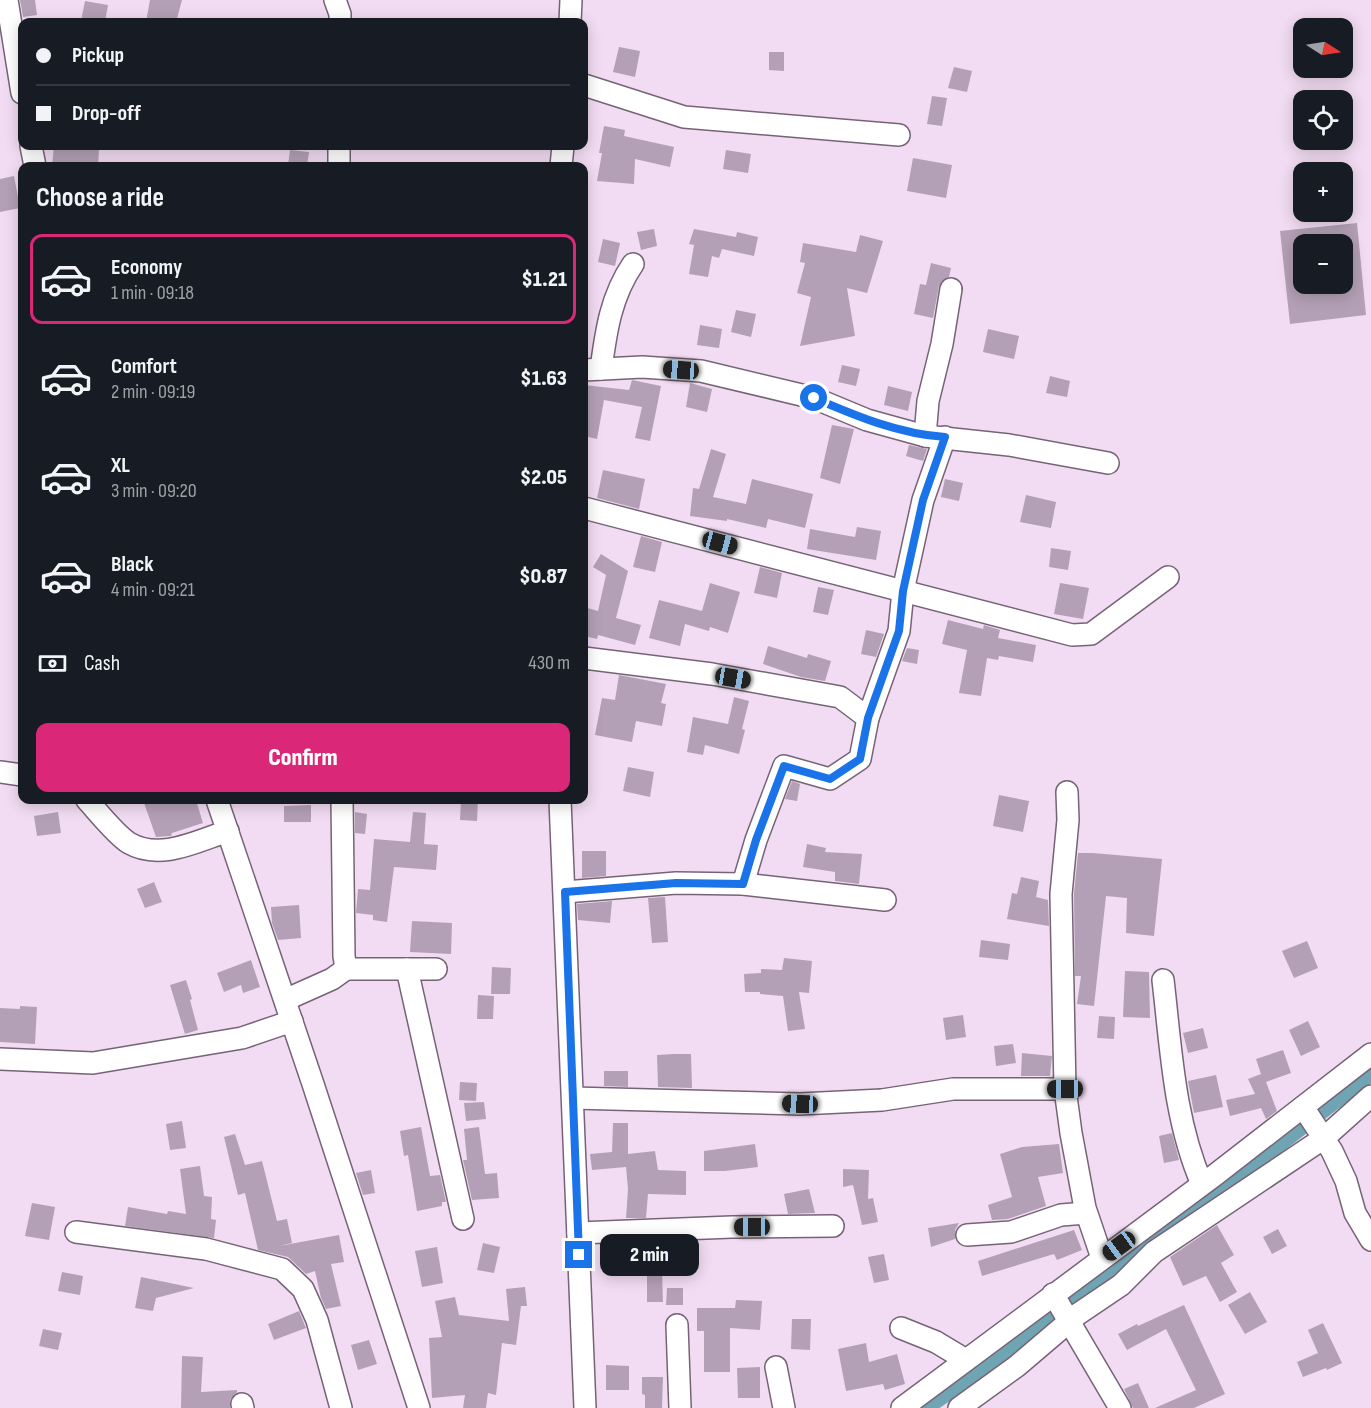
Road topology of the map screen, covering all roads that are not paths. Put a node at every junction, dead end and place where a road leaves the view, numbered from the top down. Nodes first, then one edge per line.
1 (8, 0) edge
2 (335, 0) edge
3 (571, 0) edge
4 (340, 18) edge
5 (570, 18) edge
6 (18, 66) edge
7 (588, 86) edge
8 (899, 135) dead end
9 (633, 264) dead end
10 (951, 289) dead end
11 (592, 370) edge
12 (935, 436) junction
13 (1108, 464) dead end
14 (588, 509) edge
15 (1168, 577) dead end
16 (903, 591) junction
17 (588, 658) edge
18 (868, 718) junction
19 (0, 772) edge
20 (18, 774) edge
21 (1067, 792) dead end
22 (91, 804) edge
23 (218, 804) edge
24 (342, 804) edge
25 (560, 804) edge
26 (228, 831) junction
27 (743, 884) junction
28 (565, 892) junction
29 (885, 900) dead end
30 (346, 969) junction
31 (407, 969) junction
32 (436, 969) dead end
33 (1163, 980) dead end
34 (285, 1000) junction
35 (292, 1021) junction
36 (1371, 1054) edge
37 (0, 1059) edge
38 (1065, 1089) junction
39 (1371, 1096) edge
40 (573, 1098) junction
41 (1313, 1122) junction
42 (1202, 1184) junction
43 (1086, 1213) junction
44 (463, 1219) dead end
45 (833, 1226) dead end
46 (76, 1232) dead end
47 (578, 1233) junction
48 (967, 1234) dead end
49 (1371, 1240) edge
50 (1102, 1258) junction
51 (1060, 1308) junction
52 (677, 1326) dead end
53 (901, 1328) dead end
54 (966, 1360) junction
55 (776, 1367) dead end
56 (340, 1408) edge
57 (419, 1408) edge
58 (585, 1408) edge
59 (680, 1408) edge
60 (784, 1408) edge
61 (902, 1408) edge
62 (959, 1408) edge
63 (1120, 1408) edge

1 - 6 street
2 - 4 street
3 - 5 street
7 - 8 street
9 - 11 street
10 - 12 street
11 - 12 street
12 - 13 street
12 - 16 street
14 - 16 street
15 - 16 street
16 - 18 street
17 - 18 street
18 - 27 street
19 - 20 street
21 - 38 street
22 - 26 street
23 - 26 street
24 - 30 street
25 - 28 street
26 - 34 street
27 - 28 street
27 - 29 street
28 - 40 street
30 - 31 street
30 - 34 street
31 - 32 street
31 - 44 street
33 - 42 street
34 - 35 street
35 - 37 street
35 - 57 street
36 - 41 street
38 - 40 street
38 - 43 street
39 - 41 street
40 - 47 street
41 - 42 street
41 - 49 street
41 - 51 street
42 - 50 street
43 - 48 street
43 - 50 street
45 - 47 street
46 - 56 street
47 - 58 street
50 - 51 street
51 - 54 street
51 - 62 street
51 - 63 street
52 - 59 street
53 - 54 street
54 - 61 street
55 - 60 street

